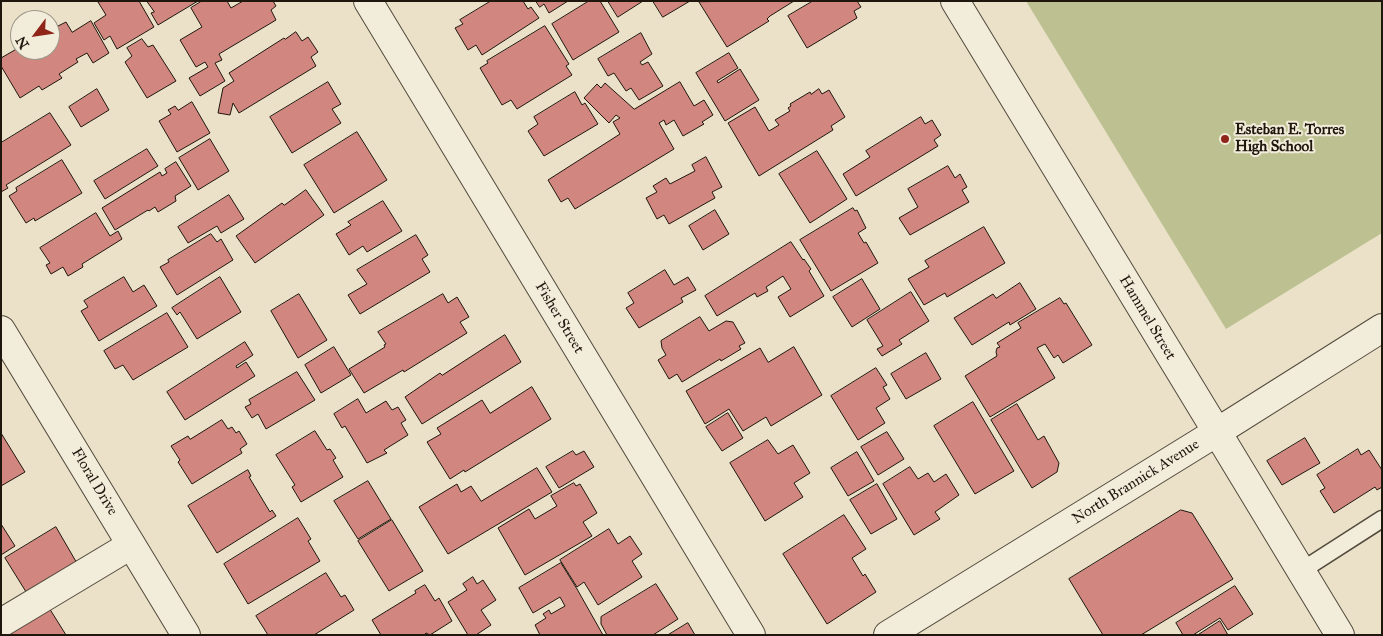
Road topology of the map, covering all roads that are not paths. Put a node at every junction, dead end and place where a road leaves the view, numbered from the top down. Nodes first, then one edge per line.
1 (368, 1) edge
2 (955, 1) edge
3 (1, 330) edge
4 (1380, 334) edge
5 (1217, 432) junction
6 (1382, 518) edge
7 (131, 544) junction
8 (1301, 571) junction
9 (1, 623) edge
10 (186, 635) edge
11 (751, 635) edge
12 (888, 635) edge
13 (1340, 635) edge

1 - 11 street, Fisher Street
2 - 5 street, Hammel Street
3 - 7 street, Floral Drive
4 - 5 street, North Brannick Avenue
5 - 8 street, Hammel Street
5 - 12 street, North Brannick Avenue
6 - 8 lane
7 - 9 street
7 - 10 street, Floral Drive
8 - 13 street, Hammel Street

